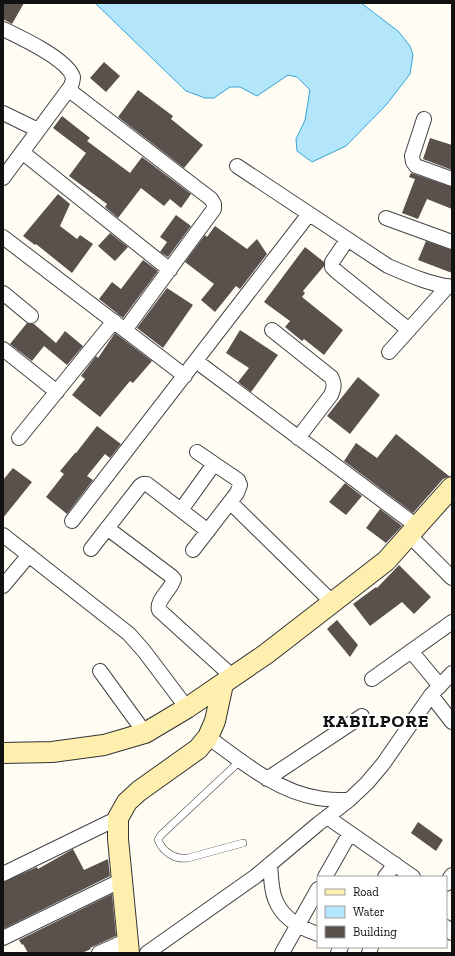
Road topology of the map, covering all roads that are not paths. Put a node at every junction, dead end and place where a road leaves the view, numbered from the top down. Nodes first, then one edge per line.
1 (3, 29) edge
2 (69, 90) junction
3 (3, 113) edge
4 (424, 119) dead end
5 (38, 130) junction
6 (22, 152) junction
7 (237, 166) dead end
8 (3, 178) edge
9 (452, 179) edge
10 (309, 214) junction
11 (386, 218) dead end
12 (3, 237) edge
13 (347, 240) junction
14 (452, 242) edge
15 (170, 270) junction
16 (450, 287) edge
17 (3, 293) edge
18 (31, 316) dead end
19 (114, 321) junction
20 (125, 330) junction
21 (272, 330) dead end
22 (409, 330) junction
23 (3, 349) edge
24 (389, 352) dead end
25 (196, 361) junction
26 (185, 376) junction
27 (57, 392) junction
28 (19, 438) dead end
29 (298, 438) junction
30 (197, 452) dead end
31 (214, 464) junction
32 (452, 487) edge
33 (230, 502) junction
34 (181, 510) junction
35 (72, 521) dead end
36 (107, 528) junction
37 (208, 531) junction
38 (414, 531) junction
39 (3, 535) edge
40 (91, 549) dead end
41 (193, 550) dead end
42 (28, 555) junction
43 (452, 578) edge
44 (3, 586) edge
45 (332, 602) junction
46 (452, 622) edge
47 (411, 651) junction
48 (100, 671) dead end
49 (452, 672) edge
50 (372, 679) dead end
51 (228, 681) junction
52 (436, 690) junction
53 (187, 708) junction
54 (362, 716) dead end
55 (452, 722) edge
56 (145, 733) junction
57 (208, 737) junction
58 (3, 753) edge
59 (241, 760) junction
60 (268, 779) junction
61 (349, 800) junction
62 (327, 817) junction
63 (118, 818) junction
64 (350, 833) junction
65 (243, 843) dead end
66 (270, 864) junction
67 (395, 864) junction
68 (3, 874) edge
69 (326, 876) edge
70 (386, 876) edge
71 (412, 876) edge
72 (122, 880) junction
73 (317, 890) edge
74 (297, 925) junction
75 (317, 934) edge
76 (3, 938) edge
77 (128, 947) edge
78 (151, 952) edge
79 (99, 953) edge
80 (282, 953) edge

1 - 2 street
2 - 5 street
2 - 15 street
3 - 5 street
4 - 9 street
5 - 6 street
6 - 8 street
6 - 15 street
7 - 10 street
10 - 13 street
10 - 25 street
11 - 14 street
12 - 19 street
13 - 16 street
13 - 22 street
15 - 20 street
16 - 22 street
17 - 18 street
19 - 20 street
19 - 27 street
20 - 26 street
21 - 29 street
22 - 24 street
23 - 27 street
25 - 26 street
25 - 29 street
26 - 35 street
27 - 28 street
29 - 38 street
30 - 31 street
31 - 33 street
31 - 34 street
32 - 38 street
33 - 37 street
33 - 45 street
34 - 36 street
34 - 37 street
36 - 40 street
36 - 51 street
37 - 41 street
38 - 43 street
38 - 45 street
39 - 42 street
42 - 44 street
42 - 53 street
45 - 51 street
46 - 47 street
47 - 50 street
47 - 52 street
48 - 56 street
49 - 52 street
51 - 53 street
51 - 57 street
52 - 55 street
52 - 61 street
53 - 56 street
54 - 60 street
56 - 58 street
57 - 59 street
57 - 63 street
59 - 60 street
59 - 65 lane
60 - 61 street
61 - 62 street
62 - 64 street
62 - 66 street
63 - 68 street
63 - 72 street
64 - 67 street
64 - 69 street
66 - 74 street
66 - 78 street
67 - 70 street
67 - 71 street
72 - 76 street
72 - 77 street
73 - 74 street
74 - 75 street
74 - 80 street
77 - 79 street

